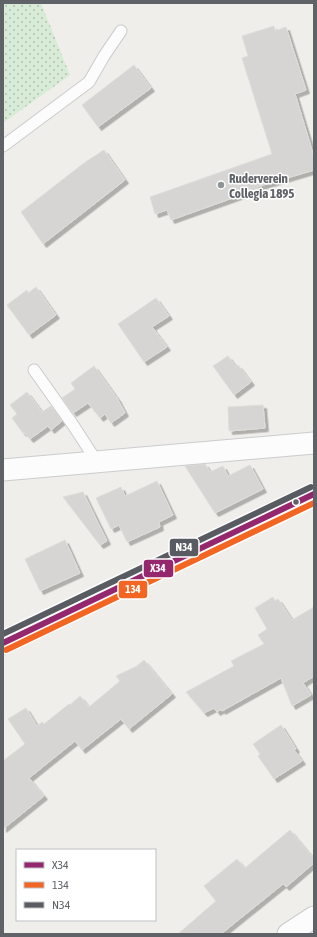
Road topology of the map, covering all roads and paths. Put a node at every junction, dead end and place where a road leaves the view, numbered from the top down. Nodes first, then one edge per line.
1 (121, 31) dead end
2 (3, 146) edge
3 (34, 370) dead end
4 (314, 443) edge
5 (97, 462) junction
6 (3, 470) edge
7 (314, 494) edge
8 (5, 639) edge
9 (314, 917) edge
10 (288, 934) edge

1 - 2 lane
3 - 5 lane
4 - 5 street
5 - 6 street
7 - 8 main road
9 - 10 street

